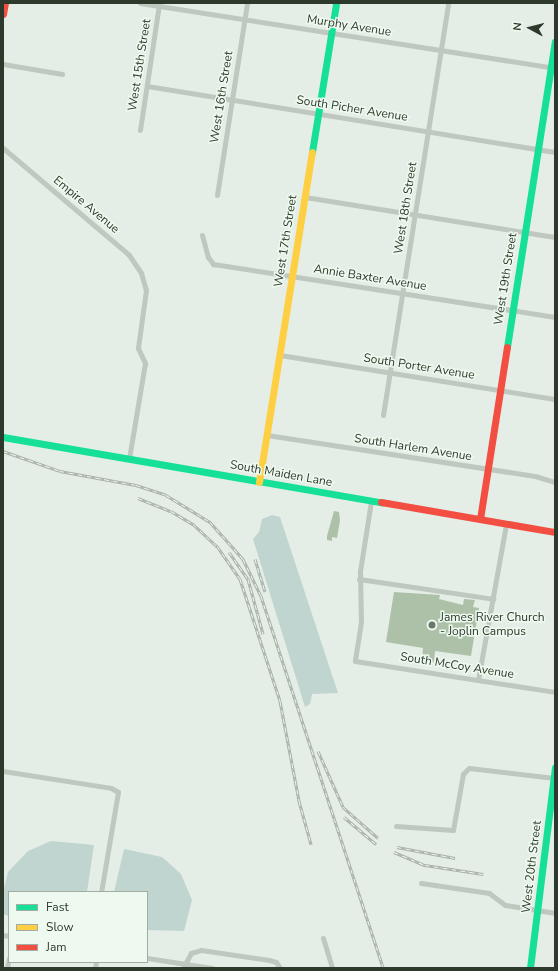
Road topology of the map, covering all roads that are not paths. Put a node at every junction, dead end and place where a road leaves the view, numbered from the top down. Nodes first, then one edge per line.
1 (5, 3) edge
2 (140, 3) edge
3 (247, 3) edge
4 (336, 3) edge
5 (448, 3) edge
6 (159, 5) edge
7 (3, 14) edge
8 (245, 20) junction
9 (331, 33) junction
10 (555, 42) edge
11 (441, 50) junction
12 (3, 64) edge
13 (553, 68) edge
14 (62, 74) dead end
15 (147, 86) junction
16 (232, 100) junction
17 (318, 114) junction
18 (140, 130) dead end
19 (428, 132) junction
20 (3, 148) edge
21 (538, 149) junction
22 (555, 152) edge
23 (217, 195) dead end
24 (305, 197) junction
25 (415, 215) junction
26 (525, 232) junction
27 (202, 235) dead end
28 (555, 237) edge
29 (292, 276) junction
30 (402, 293) junction
31 (512, 310) junction
32 (555, 317) edge
33 (280, 355) junction
34 (390, 373) junction
35 (500, 390) junction
36 (555, 399) edge
37 (383, 415) dead end
38 (267, 435) junction
39 (3, 437) edge
40 (129, 459) junction
41 (488, 470) junction
42 (259, 482) junction
43 (555, 482) edge
44 (371, 501) junction
45 (480, 519) junction
46 (506, 524) junction
47 (555, 532) edge
48 (359, 579) junction
49 (494, 599) junction
50 (478, 680) junction
51 (555, 692) edge
52 (555, 768) edge
53 (3, 771) edge
54 (554, 778) junction
55 (396, 826) dead end
56 (421, 883) dead end
57 (101, 891) edge
58 (537, 910) junction
59 (555, 913) edge
60 (323, 938) dead end
61 (148, 958) edge
62 (184, 966) edge
63 (212, 968) edge
64 (280, 968) edge
65 (332, 968) edge
66 (530, 968) edge

1 - 7 street
2 - 6 street, Murphy Avenue
3 - 8 street, West 16th Street
4 - 9 street, West 17th Street
5 - 11 street, West 18th Street
6 - 8 street, Murphy Avenue
6 - 15 street, West 15th Street
8 - 9 street, Murphy Avenue
8 - 16 street, West 16th Street
9 - 11 street, Murphy Avenue
9 - 17 street, West 17th Street
10 - 13 street, West 19th Street
11 - 13 street, Murphy Avenue
11 - 19 street, West 18th Street
12 - 14 street
13 - 21 street, West 19th Street
15 - 16 street, South Picher Avenue
15 - 18 street, West 15th Street
16 - 17 street, South Picher Avenue
16 - 23 street, West 16th Street
17 - 19 street, South Picher Avenue
17 - 24 street, West 17th Street
19 - 21 street, South Picher Avenue
19 - 25 street, West 18th Street
20 - 40 street, Empire Avenue
21 - 22 street, South Picher Avenue
21 - 26 street, West 19th Street
24 - 25 street
24 - 29 street, West 17th Street
25 - 26 street
25 - 30 street, West 18th Street
26 - 28 street
26 - 31 street, West 19th Street
27 - 29 street, Annie Baxter Avenue
29 - 30 street, Annie Baxter Avenue
29 - 33 street, West 17th Street
30 - 31 street, Annie Baxter Avenue
30 - 34 street, West 18th Street
31 - 32 street, Annie Baxter Avenue
31 - 35 street, West 19th Street
33 - 34 street, South Porter Avenue
33 - 38 street, West 17th Street
34 - 35 street, South Porter Avenue
34 - 37 street, West 18th Street
35 - 36 street, South Porter Avenue
35 - 41 street, West 19th Street
38 - 41 street, South Harlem Avenue
38 - 42 street, West 17th Street
39 - 40 street, South Maiden Lane
40 - 42 street, South Maiden Lane
41 - 43 street, South Harlem Avenue
41 - 45 street, West 19th Street
42 - 44 street, South Maiden Lane
44 - 45 street, South Maiden Lane
44 - 48 street
45 - 46 street, South Maiden Lane
46 - 47 street, South Maiden Lane
46 - 49 street
48 - 49 street
48 - 50 street, South McCoy Avenue
49 - 50 street
50 - 51 street, South McCoy Avenue
52 - 54 street, West 20th Street
53 - 57 street
54 - 55 street
54 - 58 street, West 20th Street
56 - 58 street
58 - 59 street
58 - 66 street, West 20th Street
60 - 65 street
61 - 62 street
62 - 63 street
62 - 64 street

